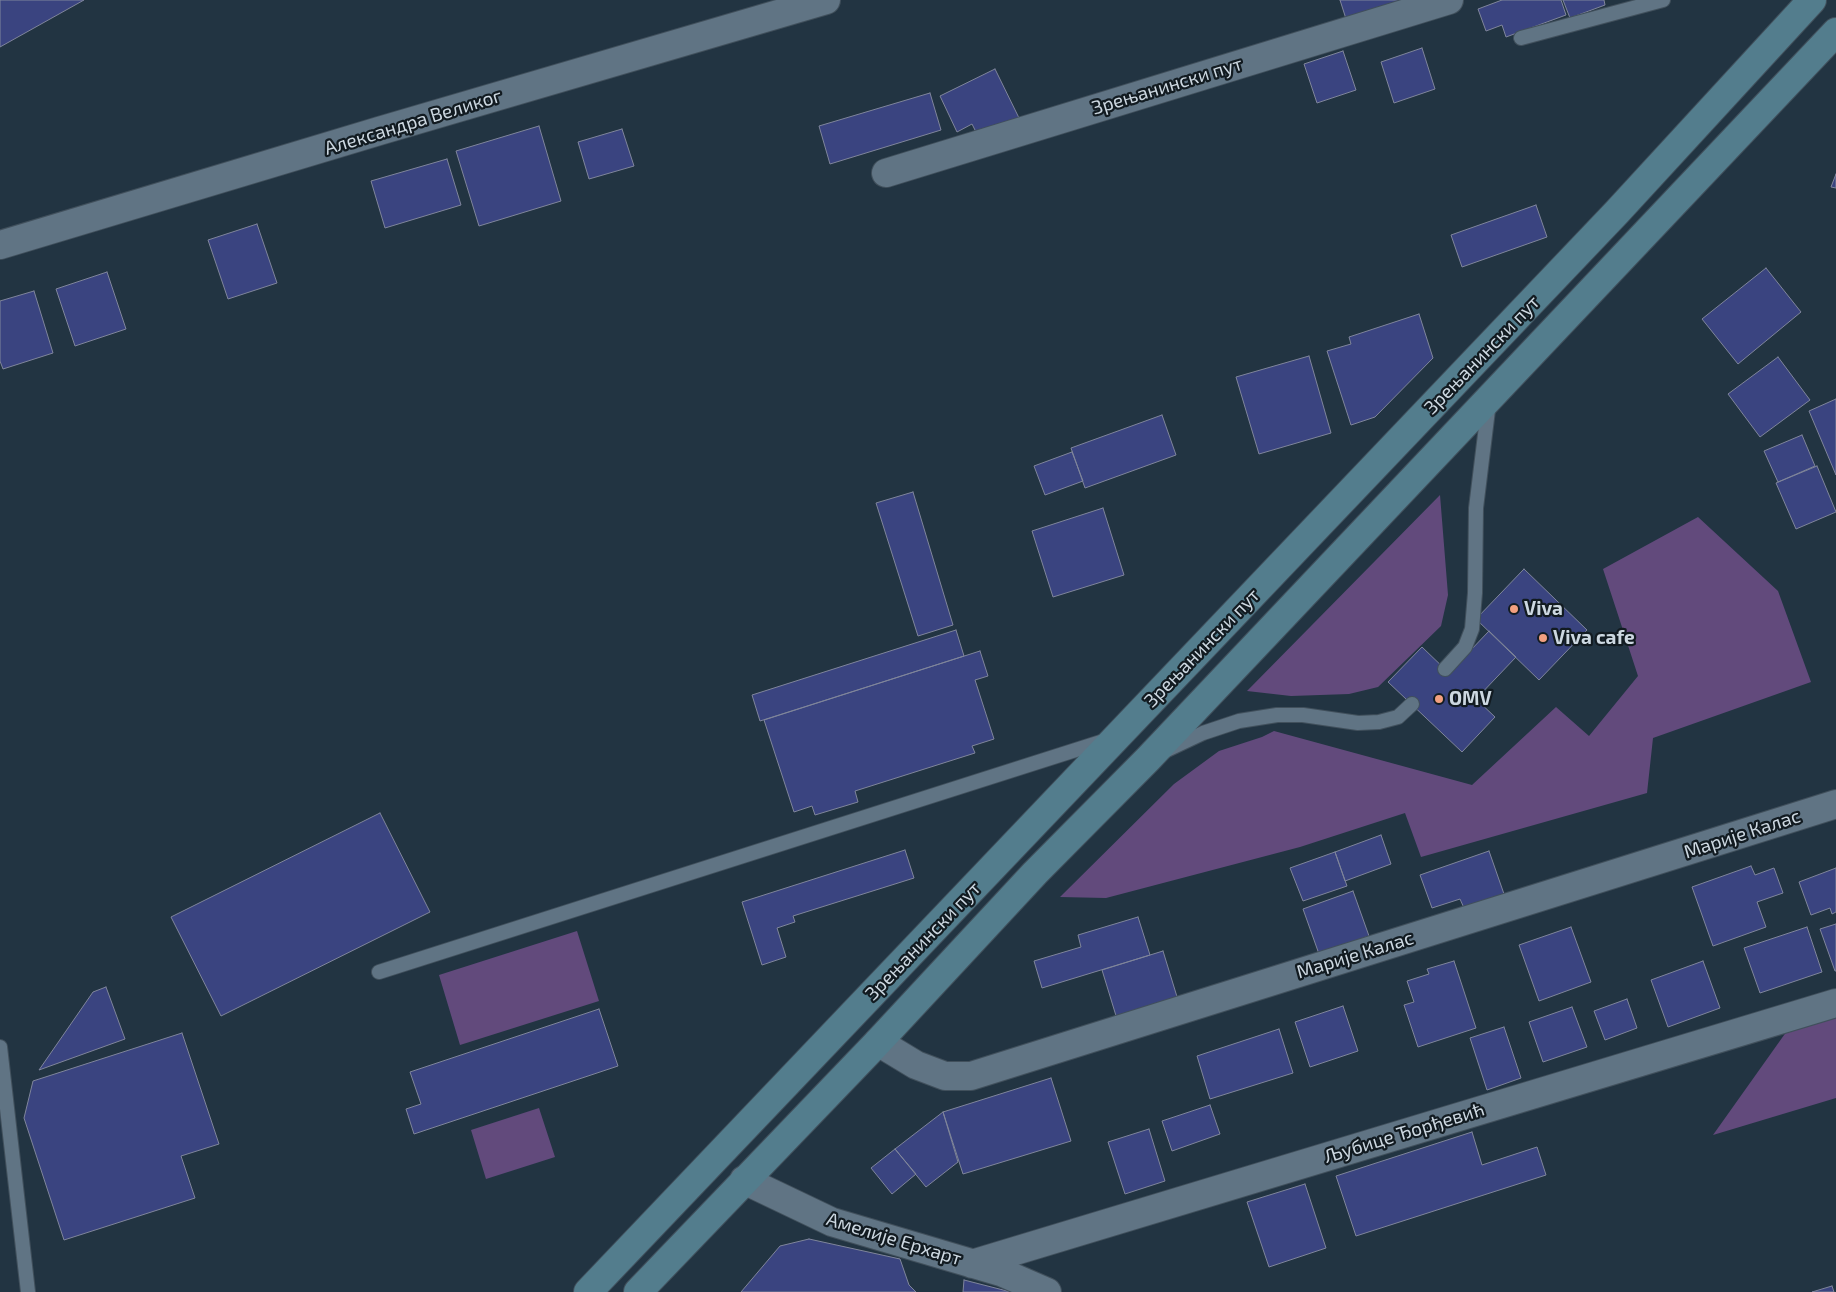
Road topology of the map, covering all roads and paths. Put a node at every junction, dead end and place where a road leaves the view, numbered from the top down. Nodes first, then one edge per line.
1 (826, 0) edge
2 (1449, 0) edge
3 (1663, 0) edge
4 (1812, 0) edge
5 (1836, 32) edge
6 (1520, 38) dead end
7 (886, 173) dead end
8 (0, 245) edge
9 (1489, 398) junction
10 (1445, 669) dead end
11 (1412, 704) dead end
12 (1119, 736) junction
13 (1148, 759) junction
14 (1836, 804) edge
15 (380, 972) dead end
16 (1836, 1003) edge
17 (878, 1042) junction
18 (0, 1048) edge
19 (744, 1180) junction
20 (972, 1264) junction
21 (28, 1292) edge
22 (588, 1292) edge
23 (638, 1292) edge
24 (1047, 1292) edge

1 - 8 street, Александра Великог
2 - 7 street, Зрењанински пут
3 - 6 lane
4 - 12 main road, Зрењанински пут
5 - 9 main road, Зрењанински пут
9 - 10 lane
9 - 13 main road, Зрењанински пут
11 - 13 lane
12 - 15 lane
12 - 22 main road, Зрењанински пут
13 - 17 main road, Зрењанински пут
14 - 17 street, Марије Калас
16 - 20 street, Љубице Ђорђевић
17 - 19 main road, Зрењанински пут
18 - 21 lane
19 - 20 street, Амелије Ерхарт
19 - 23 main road, Зрењанински пут
20 - 24 street, Амелије Ерхарт

